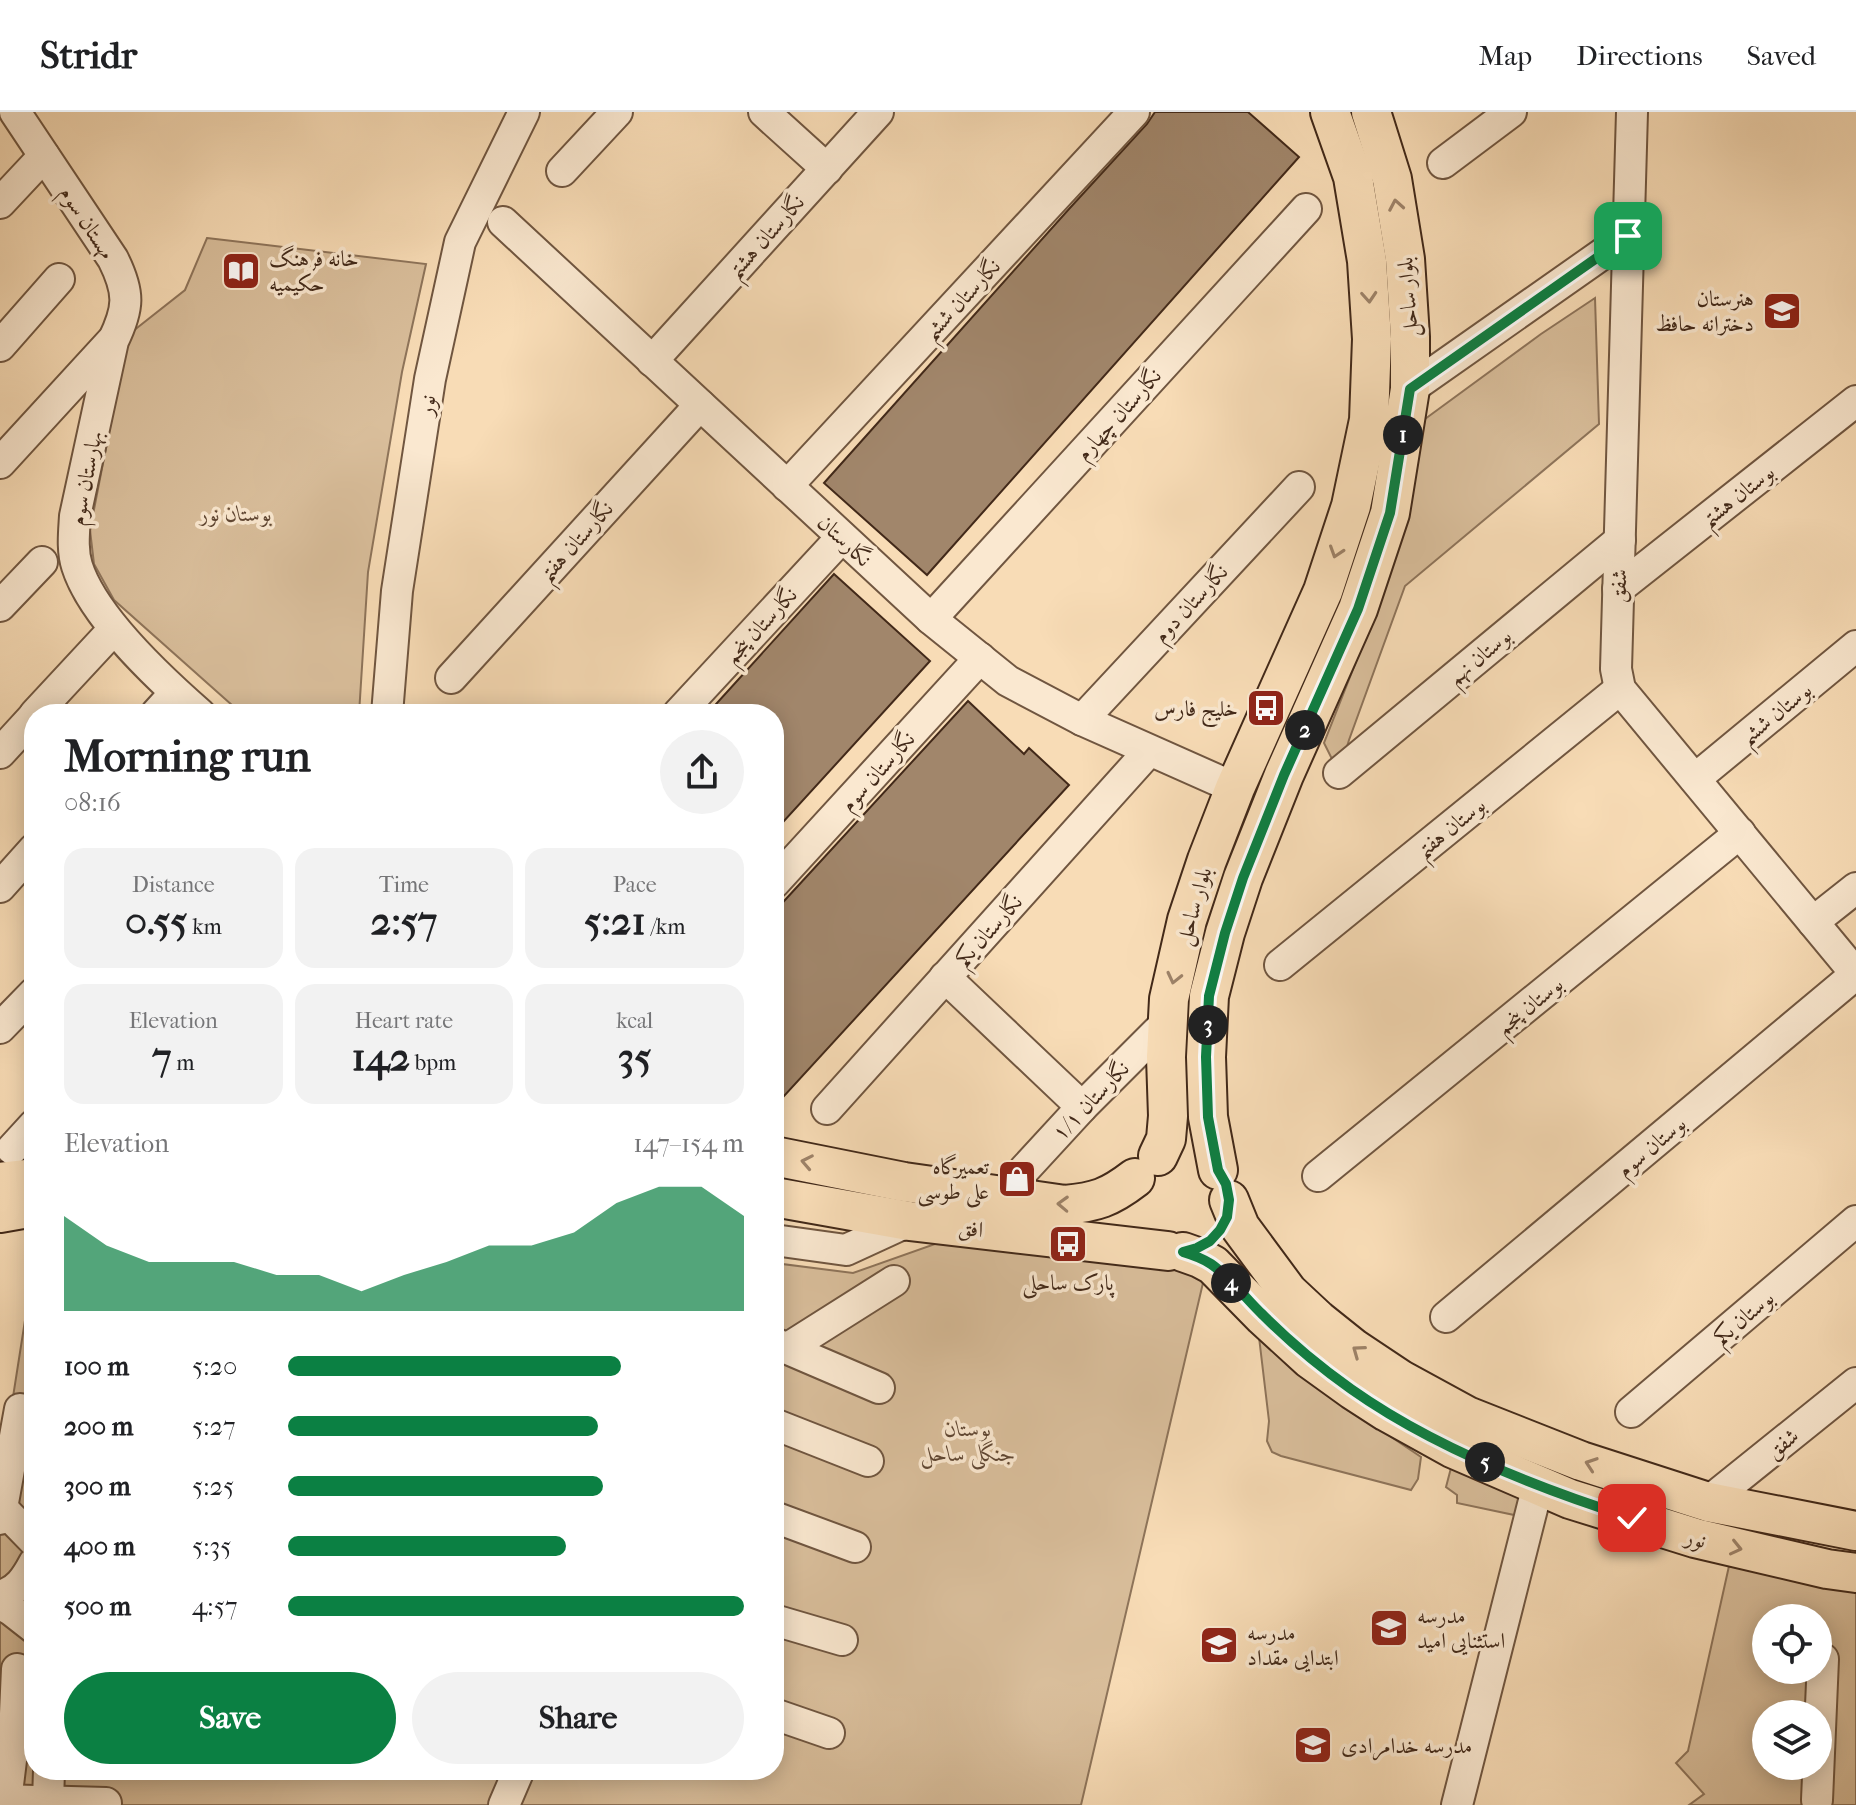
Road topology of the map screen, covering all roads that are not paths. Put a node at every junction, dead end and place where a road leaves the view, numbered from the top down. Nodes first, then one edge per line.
1 (15, 112) edge
2 (524, 112) edge
3 (617, 112) edge
4 (764, 112) edge
5 (878, 112) edge
6 (1134, 112) edge
7 (1330, 112) edge
8 (1371, 112) edge
9 (1511, 112) edge
10 (1632, 112) edge
11 (44, 156) junction
12 (1443, 163) dead end
13 (827, 169) junction
14 (562, 171) dead end
15 (0, 203) edge
16 (1306, 209) dead end
17 (503, 222) dead end
18 (1628, 236) junction
19 (59, 279) dead end
20 (113, 341) junction
21 (0, 346) edge
22 (652, 361) junction
23 (1410, 389) junction
24 (1856, 401) edge
25 (700, 405) junction
26 (1369, 420) junction
27 (0, 463) edge
28 (787, 486) junction
29 (1299, 487) dead end
30 (842, 537) junction
31 (1620, 540) junction
32 (42, 562) dead end
33 (1618, 589) junction
34 (0, 606) edge
35 (931, 619) junction
36 (114, 629) junction
37 (1856, 646) edge
38 (980, 658) junction
39 (451, 678) dead end
40 (1620, 689) junction
41 (166, 703) edge
42 (45, 704) edge
43 (388, 704) edge
44 (687, 704) edge
45 (1082, 720) junction
46 (24, 727) edge
47 (1149, 751) junction
48 (0, 753) edge
49 (1339, 773) dead end
50 (1695, 779) junction
51 (1235, 788) junction
52 (1740, 833) junction
53 (24, 860) edge
54 (784, 872) edge
55 (0, 887) edge
56 (1856, 888) edge
57 (1813, 922) junction
58 (1280, 965) dead end
59 (1856, 974) edge
60 (945, 977) junction
61 (24, 1003) edge
62 (0, 1028) edge
63 (1158, 1031) dead end
64 (1082, 1107) junction
65 (827, 1109) dead end
66 (24, 1149) edge
67 (784, 1158) edge
68 (1146, 1167) junction
69 (15, 1170) edge
70 (1024, 1170) dead end
71 (1318, 1176) dead end
72 (1223, 1185) junction
73 (784, 1199) edge
74 (24, 1209) edge
75 (0, 1213) edge
76 (909, 1221) junction
77 (1856, 1221) edge
78 (784, 1241) edge
79 (1176, 1251) junction
80 (894, 1281) dead end
81 (1446, 1317) dead end
82 (784, 1344) edge
83 (784, 1347) edge
84 (1856, 1383) edge
85 (879, 1388) dead end
86 (24, 1410) edge
87 (1631, 1412) dead end
88 (784, 1428) edge
89 (22, 1460) edge
90 (868, 1461) dead end
91 (1538, 1485) junction
92 (1708, 1502) junction
93 (784, 1521) edge
94 (19, 1526) edge
95 (1856, 1531) edge
96 (1695, 1538) junction
97 (855, 1547) dead end
98 (1856, 1573) edge
99 (24, 1580) edge
100 (0, 1596) edge
101 (0, 1604) edge
102 (24, 1620) edge
103 (784, 1623) edge
104 (842, 1640) dead end
105 (13, 1666) edge
106 (1822, 1684) edge
107 (784, 1717) edge
108 (829, 1733) dead end
109 (16, 1736) edge
110 (49, 1780) edge
111 (515, 1780) edge
112 (3, 1800) edge
113 (1817, 1800) dead end
114 (48, 1802) junction
115 (106, 1803) edge
116 (504, 1805) edge
117 (1457, 1805) edge

1 - 11 street, مهستان سوم
2 - 43 street, نور
3 - 14 street
4 - 13 street
5 - 13 street, نگارستان هشتم
6 - 28 street, نگارستان ششم
7 -> 26 main road, بلوار ساحل
23 -> 8 main road, بلوار ساحل
9 - 12 street
10 - 18 street, شفق
11 - 15 street
11 - 20 street, مهستان سوم
13 - 22 street, نگارستان هشتم
16 - 35 street, نگارستان چهارم
17 - 22 street, نگارستان
18 - 23 street
18 - 31 street, شفق
19 - 21 street
20 - 27 street
20 - 36 street, بهارستان سوم
22 - 25 street, نگارستان
23 - 26 main road
23 - 72 main road, بلوار ساحل
24 - 33 street, بوستان هشتم
25 - 28 street, نگارستان
25 - 39 street, نگارستان هفتم
26 -> 51 main road, بلوار ساحل
28 - 30 street, نگارستان
29 - 45 street, نگارستان دوم
30 - 35 street, نگارستان
30 - 44 street, نگارستان پنجم
31 - 33 street, شفق
31 - 49 street, بوستان نهم
32 - 34 street
33 - 40 street, شفق
35 - 38 street, نگارستان
36 - 41 street, بهارستان سوم
36 - 42 street
37 - 50 street, بوستان ششم
38 - 45 street, نگارستان
38 - 54 street, نگارستان سوم
40 - 50 street
40 - 58 street, بوستان هفتم
45 - 47 street, نگارستان
46 - 48 street
47 - 51 street, نگارستان
47 - 60 street, نگارستان یکم
50 - 52 street
51 -> 68 main road, بلوار ساحل
52 - 57 street
52 - 71 street, بوستان پنجم
53 - 55 street
56 - 57 street
57 - 59 street
59 - 81 street, بوستان سوم
60 - 64 street
60 - 65 street, نگارستان یکم
61 - 62 street
63 - 64 street, نگارستان ۱/۱
64 - 70 street, نگارستان ۱/۱
66 - 69 street
68 -> 67 main road, افق
68 - 72 main road
68 - 79 main road
72 - 79 main road
92 -> 72 main road, نور
73 - 76 main road, افق
74 - 75 main road
76 - 78 street
76 - 79 main road, افق
77 - 87 street, بوستان یکم
79 - 91 main road, نور
80 - 82 street
83 - 85 street
84 - 92 street, شفق
86 - 89 street
88 - 90 street
89 - 94 street
91 - 96 main road, نور
91 - 117 street
92 - 95 main road, نور
92 - 96 main road
93 - 97 street
96 -> 98 main road, نور
99 - 100 street
101 - 102 street
103 - 104 street
105 - 109 street
106 - 113 street
107 - 108 street
109 - 112 street
110 - 114 street
111 - 116 street
112 - 114 street
114 - 115 street

